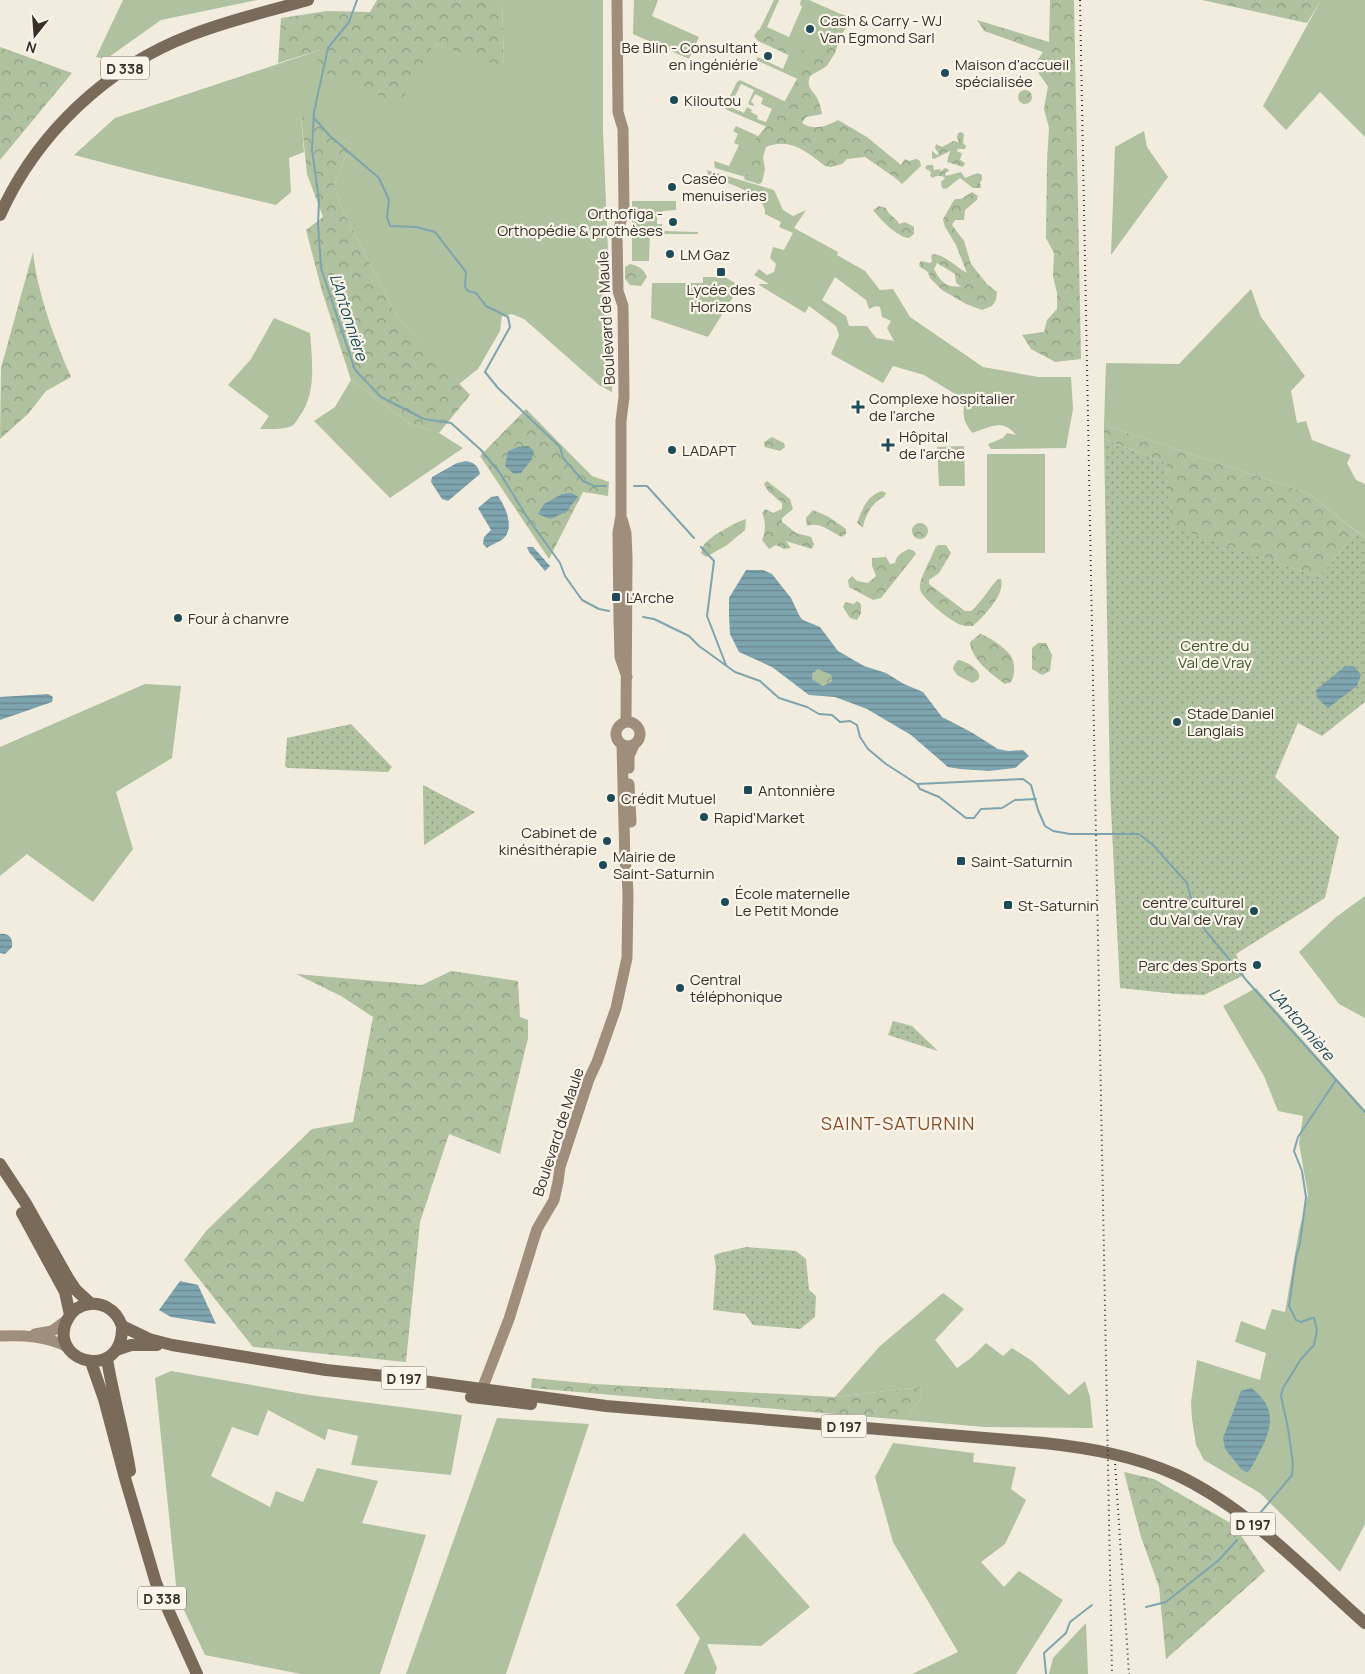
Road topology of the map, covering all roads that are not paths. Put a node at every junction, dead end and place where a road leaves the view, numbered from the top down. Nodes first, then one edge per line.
1 (308, 0) edge
2 (617, 0) edge
3 (0, 215) edge
4 (626, 722) junction
5 (628, 745) junction
6 (0, 1164) edge
7 (90, 1304) junction
8 (68, 1317) junction
9 (122, 1326) junction
10 (0, 1336) edge
11 (31, 1336) junction
12 (172, 1345) junction
13 (68, 1347) junction
14 (111, 1354) junction
15 (91, 1362) junction
16 (486, 1395) junction
17 (137, 1518) junction
18 (1365, 1623) edge
19 (198, 1674) edge

1 - 3 main road, D 338
2 - 4 main road, Boulevard de Maule
4 - 5 main road
4 - 5 main road
5 - 16 main road, Boulevard de Maule
6 - 7 main road
6 - 8 main road
7 - 8 main road
7 - 9 main road
8 - 11 main road
8 - 13 main road
9 - 12 main road, D 197
9 - 14 main road
10 - 11 main road
11 - 13 main road
12 - 14 main road, D 197
12 - 16 main road, D 197
13 - 15 main road
14 - 15 main road
14 - 17 main road, D 338
15 - 17 main road
16 - 18 main road, D 197
17 - 19 main road, D 338

